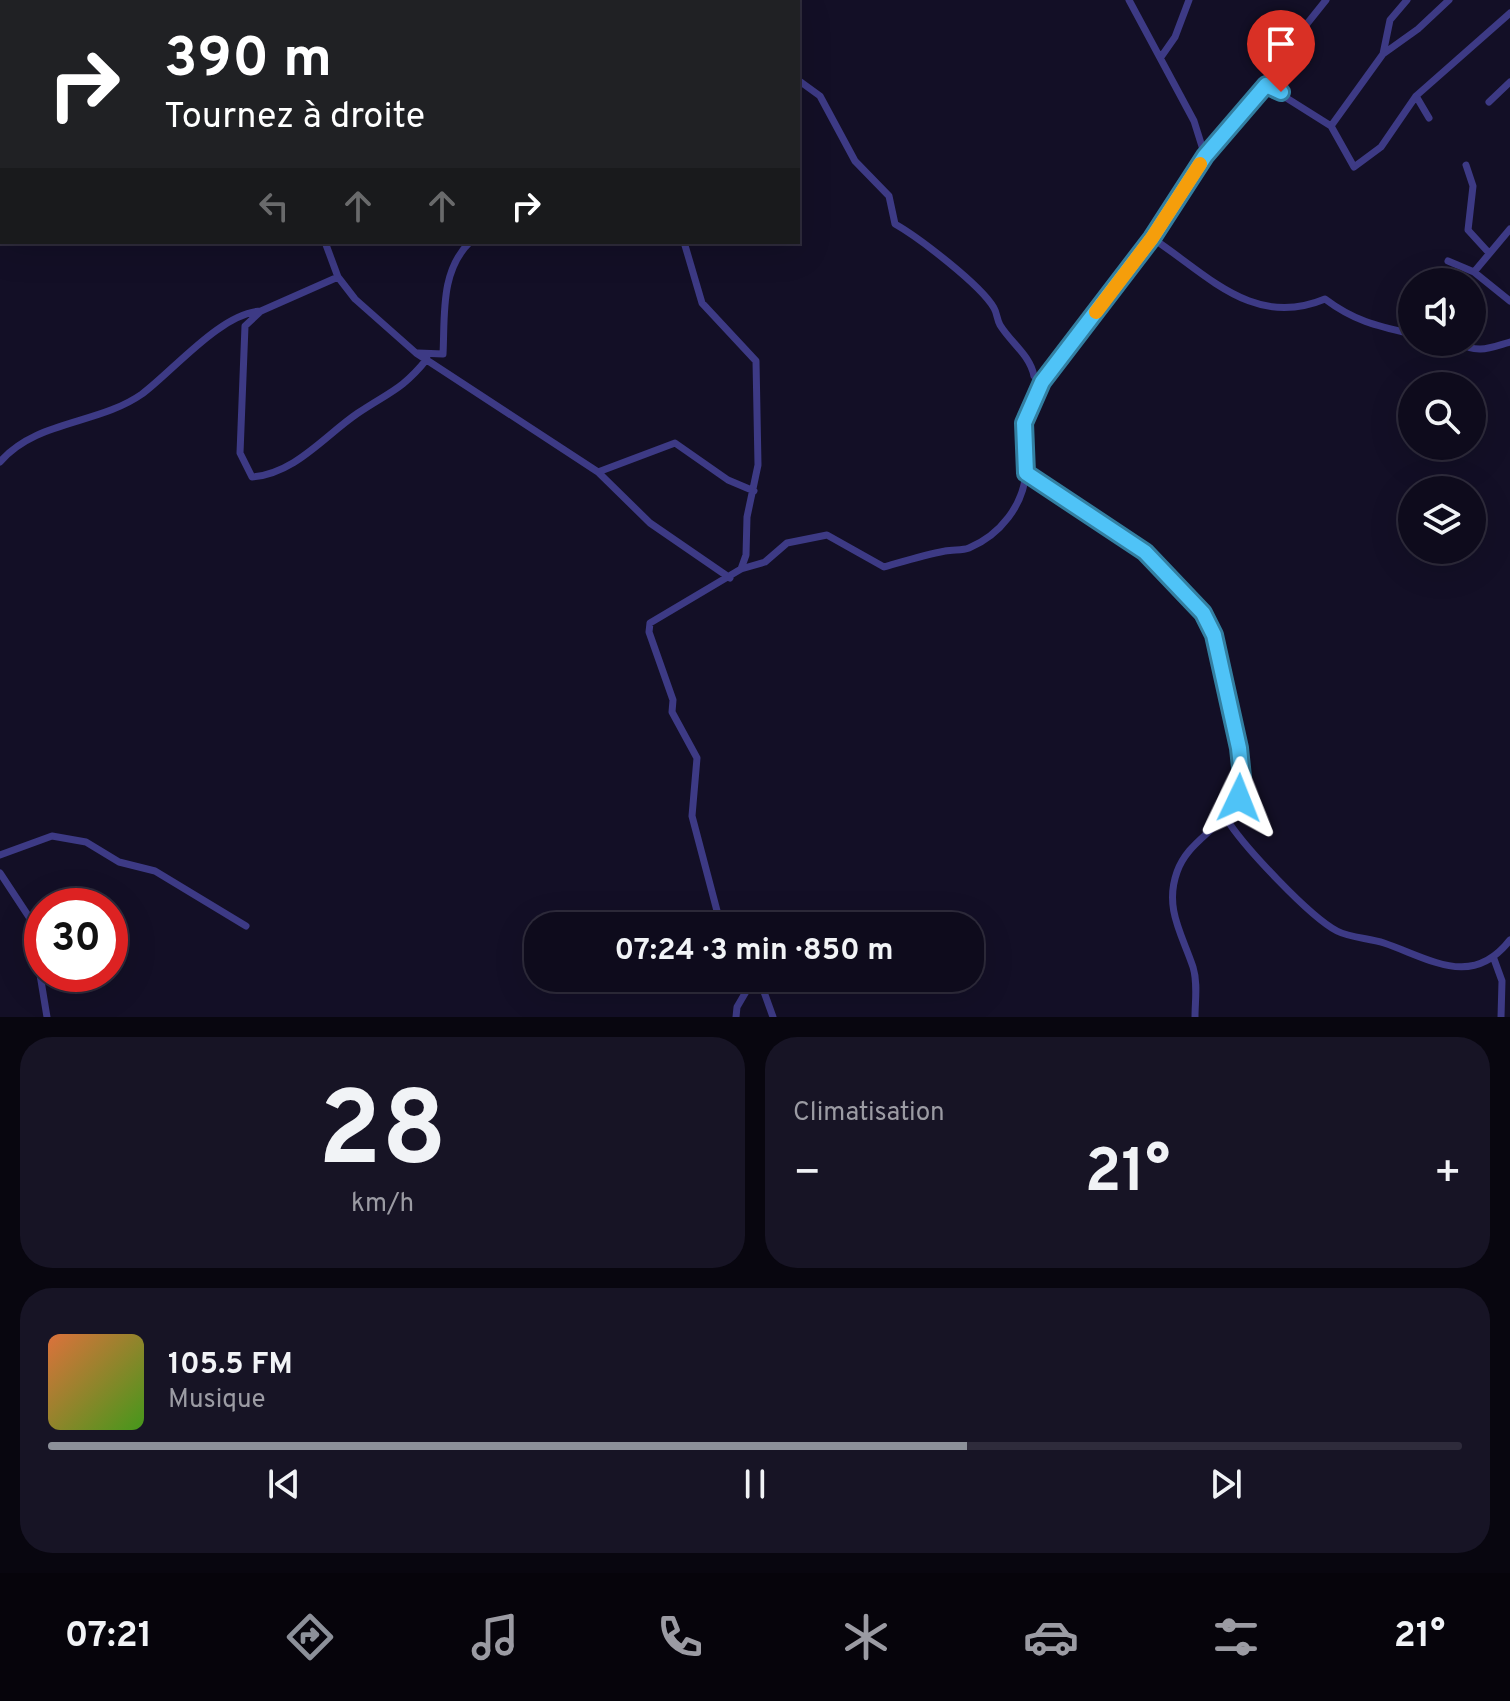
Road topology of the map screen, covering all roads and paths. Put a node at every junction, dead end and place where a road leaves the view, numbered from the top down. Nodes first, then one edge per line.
1 (1129, 0) edge
2 (1189, 0) edge
3 (1326, 0) edge
4 (1407, 0) edge
5 (1449, 0) edge
6 (1510, 13) edge
7 (1383, 54) junction
8 (1161, 57) junction
9 (800, 81) edge
10 (1510, 82) edge
11 (1266, 85) junction
12 (1416, 96) junction
13 (1489, 102) dead end
14 (1429, 118) dead end
15 (1331, 126) junction
16 (1205, 156) junction
17 (1466, 165) dead end
18 (1510, 229) edge
19 (1152, 238) junction
20 (326, 244) edge
21 (468, 244) edge
22 (685, 244) edge
23 (1489, 253) junction
24 (1448, 261) dead end
25 (1465, 268) edge
26 (1477, 268) edge
27 (338, 277) junction
28 (1486, 282) edge
29 (1510, 301) edge
30 (261, 311) junction
31 (1398, 330) edge
32 (1510, 342) edge
33 (1486, 348) edge
34 (416, 353) junction
35 (427, 359) junction
36 (1042, 382) junction
37 (0, 462) edge
38 (598, 472) junction
39 (1026, 473) junction
40 (754, 491) junction
41 (741, 569) junction
42 (730, 578) junction
43 (1226, 818) junction
44 (0, 855) edge
45 (0, 873) edge
46 (719, 912) edge
47 (246, 926) dead end
48 (1510, 940) edge
49 (1494, 959) junction
50 (747, 992) edge
51 (763, 992) edge
52 (47, 1017) edge
53 (736, 1017) edge
54 (773, 1017) edge
55 (1195, 1017) edge
56 (1501, 1017) edge

1 - 8 street
2 - 8 street
3 - 11 street
4 - 7 street
5 - 7 street
6 - 12 street
7 - 15 street
8 - 16 street
9 - 36 street
10 - 13 street
11 - 15 street
11 - 16 street
12 - 14 street
12 - 15 street
16 - 19 street
17 - 23 street
18 - 23 street
19 - 31 street
19 - 36 street
20 - 27 street
21 - 34 street
22 - 40 street
23 - 26 street
24 - 25 street
27 - 30 street
27 - 34 street
28 - 29 street
30 - 35 street
30 - 37 street
32 - 33 street
34 - 35 street
35 - 38 street
36 - 39 street
38 - 40 street
38 - 42 street
39 - 41 street
39 - 43 street
40 - 41 street
41 - 42 street
42 - 46 street
43 - 49 street
43 - 55 street
44 - 47 street
45 - 52 street
48 - 49 street
49 - 56 street
50 - 53 street
51 - 54 street

